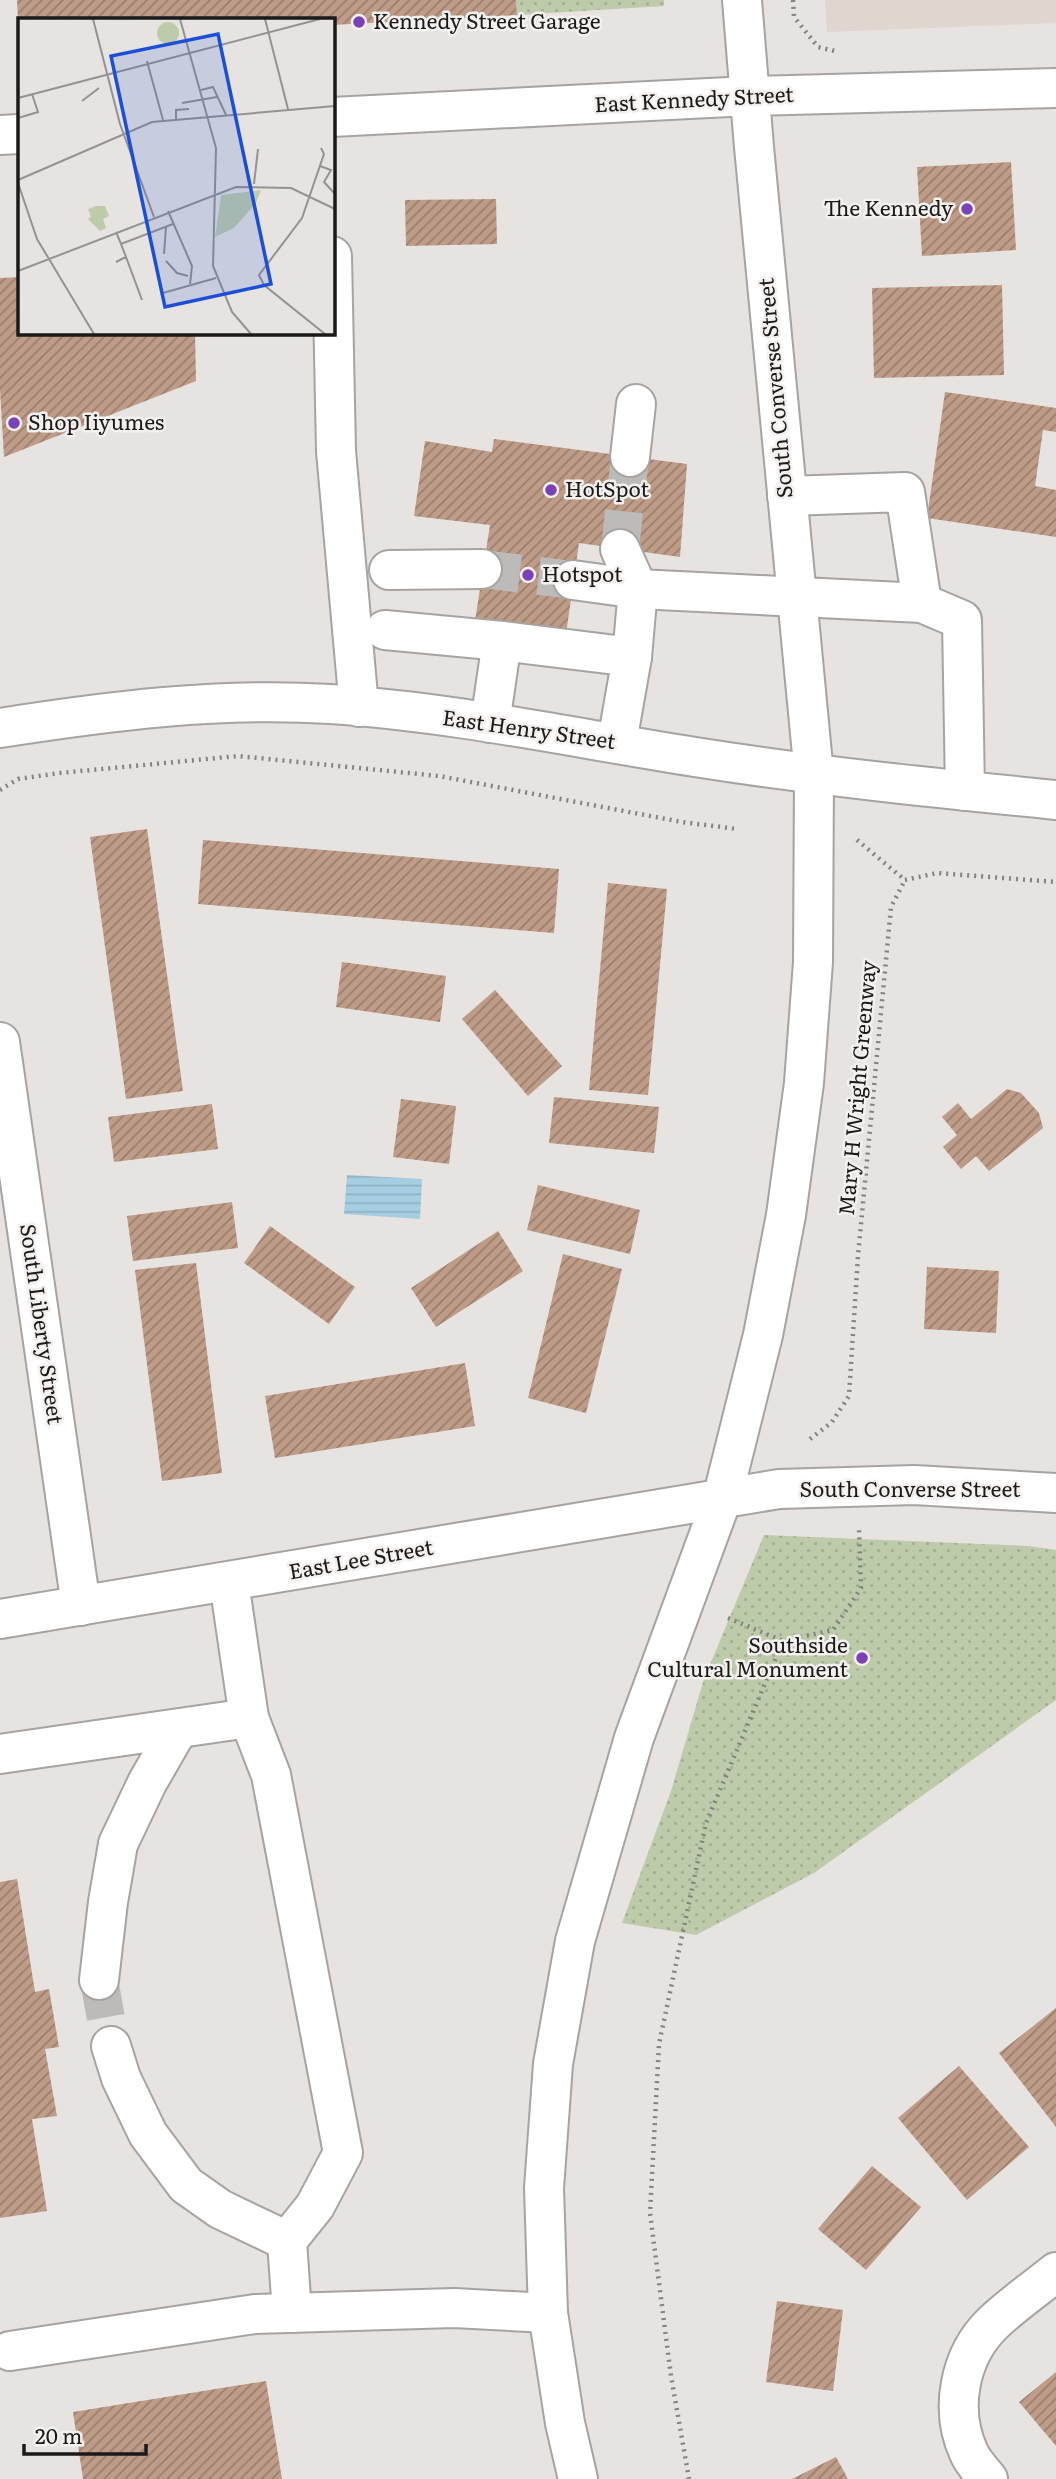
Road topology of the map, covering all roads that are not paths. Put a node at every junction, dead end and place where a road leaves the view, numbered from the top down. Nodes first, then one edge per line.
1 (742, 0) edge
2 (1056, 89) edge
3 (749, 96) junction
4 (334, 117) edge
5 (18, 134) edge
6 (0, 135) edge
7 (334, 334) edge
8 (636, 404) dead end
9 (630, 457) tunnel mouth
10 (787, 496) junction
11 (621, 549) tunnel mouth
12 (482, 569) tunnel mouth
13 (389, 570) dead end
14 (573, 580) tunnel mouth
15 (639, 589) junction
16 (797, 597) junction
17 (922, 603) junction
18 (386, 630) dead end
19 (502, 641) junction
20 (632, 657) junction
21 (359, 707) junction
22 (490, 723) junction
23 (0, 728) edge
24 (617, 742) junction
25 (814, 775) junction
26 (965, 791) junction
27 (1056, 800) edge
28 (0, 1042) edge
29 (1056, 1493) edge
30 (722, 1499) junction
31 (229, 1582) junction
32 (81, 1606) junction
33 (0, 1619) edge
34 (249, 1718) junction
35 (178, 1729) junction
36 (0, 1754) edge
37 (99, 1980) tunnel mouth
38 (111, 2046) tunnel mouth
39 (287, 2241) junction
40 (1056, 2272) edge
41 (292, 2313) junction
42 (548, 2313) junction
43 (10, 2351) dead end
44 (578, 2479) edge
45 (988, 2479) edge

1 - 3 street, South Converse Street
2 - 3 street, East Kennedy Street
3 - 4 street, East Kennedy Street
3 - 10 street, South Converse Street
5 - 6 street
7 - 21 street
8 - 9 street
10 - 16 street, South Converse Street
10 - 17 street
11 - 15 street
12 - 13 street
14 - 15 street
15 - 16 street
15 - 20 street
16 - 17 street
16 - 25 street, South Converse Street
17 - 26 street
18 - 19 street
19 - 20 street
19 - 22 street
20 - 24 street
21 - 22 street, East Henry Street
21 - 23 street, East Henry Street
22 - 24 street, East Henry Street
24 - 25 street, East Henry Street
25 - 26 street, East Henry Street
25 - 30 street, South Converse Street
26 - 27 street, East Henry Street
28 - 32 street, South Liberty Street
29 - 30 street, South Converse Street
30 - 31 street, East Lee Street
30 - 42 street, South Converse Street
31 - 32 street, East Lee Street
31 - 34 street
32 - 33 street, East Lee Street
34 - 35 street
34 - 39 street
35 - 36 street
35 - 37 street
38 - 39 street
39 - 41 street
40 - 45 street
41 - 42 street
41 - 43 street
42 - 44 street, South Converse Street

